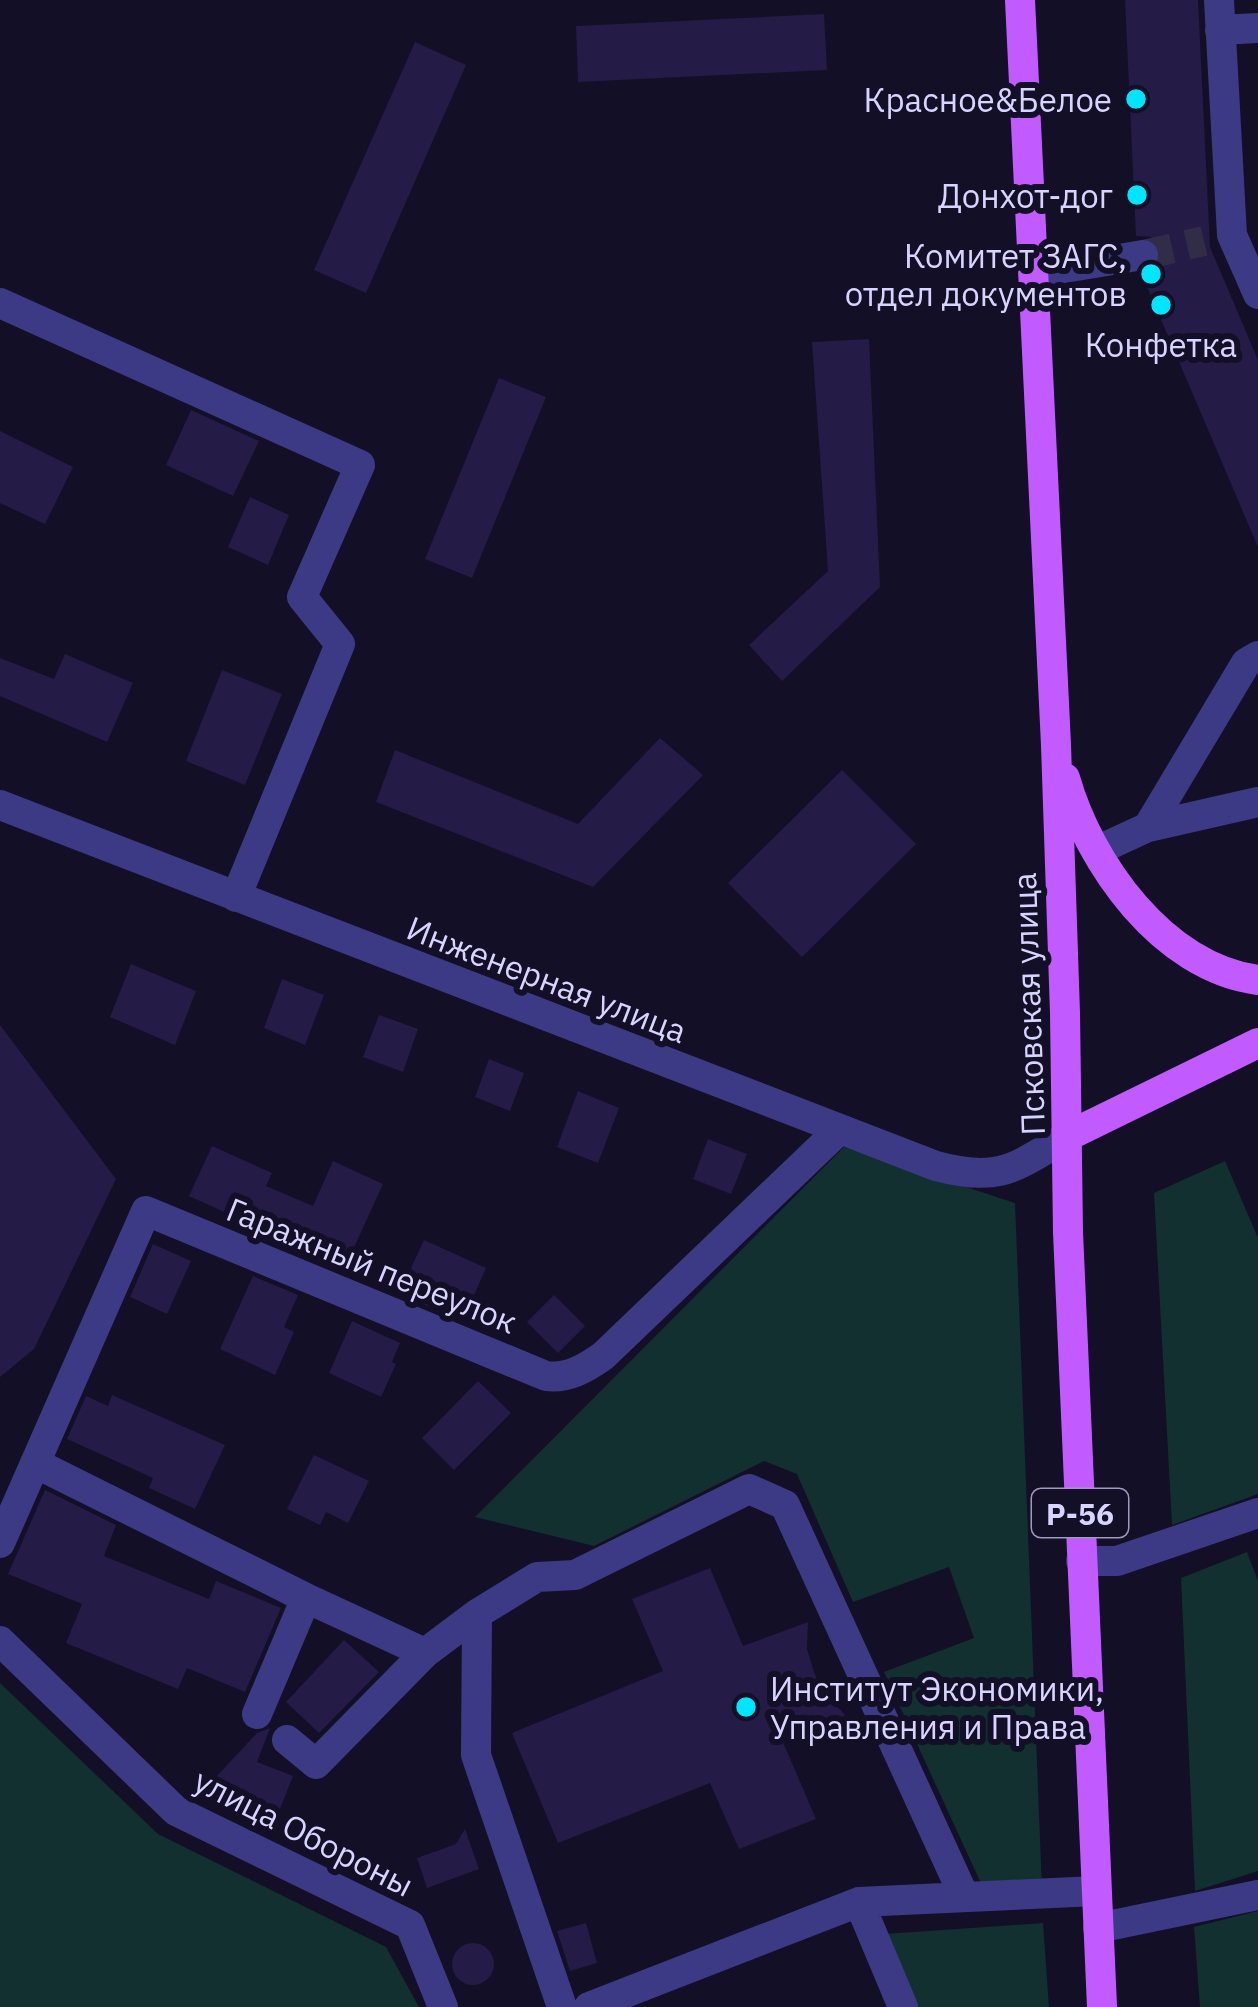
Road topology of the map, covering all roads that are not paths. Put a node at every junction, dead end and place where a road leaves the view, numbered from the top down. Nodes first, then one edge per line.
1 (1021, 0) edge
2 (1220, 15) edge
3 (1258, 28) edge
4 (1143, 255) tunnel mouth
5 (1034, 273) junction
6 (1258, 293) edge
7 (0, 302) edge
8 (1258, 656) edge
9 (1056, 745) junction
10 (1258, 802) edge
11 (0, 805) edge
12 (1148, 827) junction
13 (1096, 851) junction
14 (236, 898) junction
15 (1258, 980) edge
16 (1258, 1043) edge
17 (839, 1130) junction
18 (1068, 1136) junction
19 (35, 1463) junction
20 (1258, 1513) edge
21 (0, 1544) edge
22 (1082, 1561) junction
23 (306, 1598) junction
24 (477, 1614) junction
25 (0, 1641) edge
26 (425, 1653) junction
27 (257, 1714) dead end
28 (287, 1740) dead end
29 (1096, 1891) junction
30 (1258, 1895) edge
31 (964, 1897) junction
32 (859, 1902) junction
33 (1098, 1928) junction
34 (443, 2007) edge
35 (562, 2007) edge
36 (589, 2007) edge
37 (903, 2007) edge
38 (1102, 2007) edge

1 - 5 main road, Псковская улица / Р-56
2 - 3 street
2 - 6 street
4 - 5 street
5 - 9 main road, Псковская улица / Р-56
7 - 14 street
8 - 12 street
9 - 13 main road
9 - 18 main road, Псковская улица / Р-56
10 - 12 street
11 - 14 street, Инженерная улица
12 - 13 street
13 - 15 main road
14 - 17 street, Инженерная улица
16 - 18 main road
17 - 18 street, Инженерная улица
17 - 19 street, Гаражный переулок
18 - 22 main road, Псковская улица / Р-56
19 - 21 street, Гаражный переулок
19 - 23 street
20 - 22 street
22 - 29 main road, Псковская улица / Р-56
23 - 26 street
23 - 27 street
24 - 26 street
24 - 31 street
24 - 35 street
25 - 34 street, улица Обороны
26 - 28 street
29 - 31 street
29 - 33 main road, Псковская улица / Р-56
30 - 33 street
31 - 32 street
32 - 36 street
32 - 37 street
33 - 38 main road, Псковская улица / Р-56

